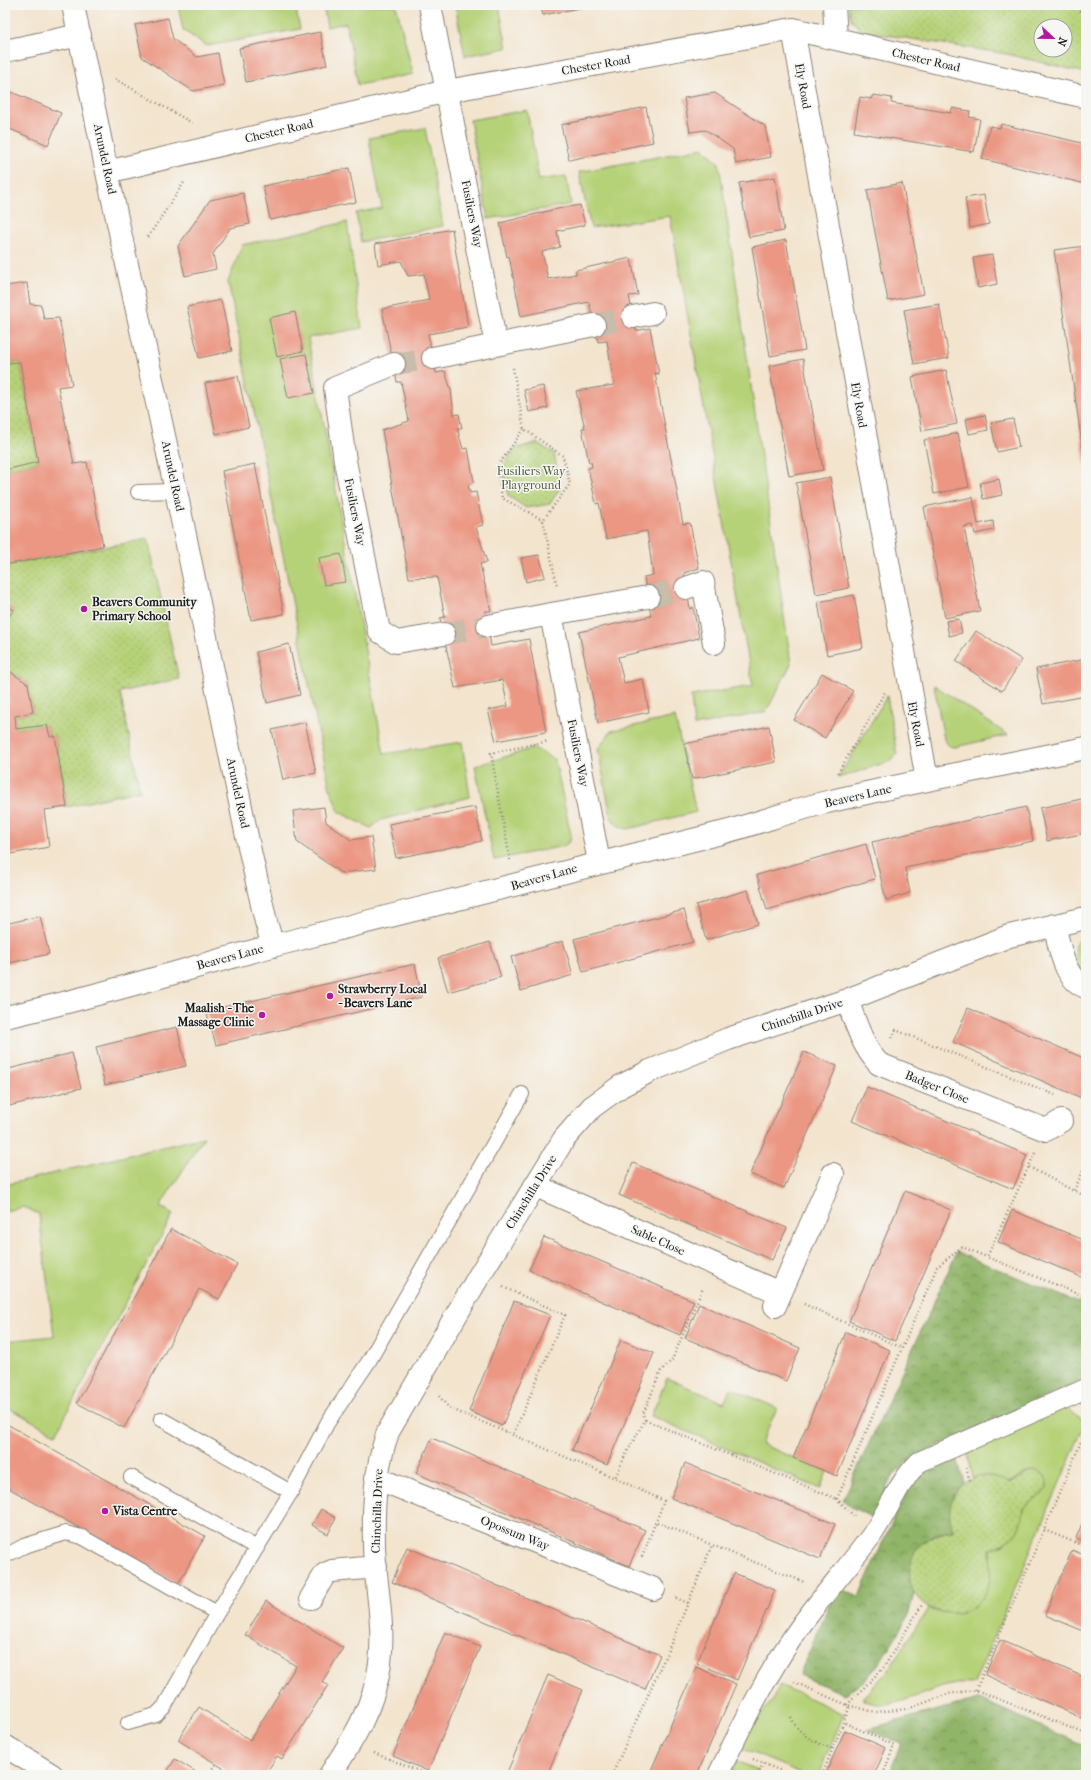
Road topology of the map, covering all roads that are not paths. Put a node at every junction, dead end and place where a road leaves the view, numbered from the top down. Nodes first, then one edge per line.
1 (73, 5) edge
2 (430, 5) edge
3 (834, 5) edge
4 (793, 29) junction
5 (80, 35) junction
6 (836, 39) junction
7 (5, 51) edge
8 (447, 91) junction
9 (1086, 97) edge
10 (107, 172) junction
11 (594, 325) tunnel mouth
12 (502, 344) junction
13 (433, 358) tunnel mouth
14 (394, 364) tunnel mouth
15 (138, 492) dead end
16 (176, 492) junction
17 (686, 588) tunnel mouth
18 (648, 597) tunnel mouth
19 (557, 613) junction
20 (488, 626) tunnel mouth
21 (444, 634) tunnel mouth
22 (714, 643) dead end
23 (1086, 748) edge
24 (927, 780) junction
25 (599, 862) junction
26 (1086, 918) edge
27 (1054, 925) junction
28 (273, 946) junction
29 (1086, 988) edge
30 (847, 1000) junction
31 (5, 1017) edge
32 (522, 1094) dead end
33 (1054, 1126) road end
34 (833, 1174) dead end
35 (536, 1186) junction
36 (1086, 1389) edge
37 (161, 1419) dead end
38 (131, 1477) dead end
39 (376, 1478) junction
40 (291, 1492) junction
41 (257, 1548) junction
42 (5, 1556) edge
43 (376, 1567) junction
44 (654, 1589) dead end
45 (311, 1598) dead end
46 (217, 1613) junction
47 (128, 1723) dead end
48 (5, 1746) edge
49 (52, 1775) edge
50 (330, 1775) edge
51 (718, 1775) edge

1 - 5 street, Arundel Road
2 - 8 street, Fusiliers Way
3 - 6 street
4 - 6 street, Chester Road
4 - 8 street, Chester Road
4 - 24 street, Ely Road
5 - 7 street
5 - 10 street, Arundel Road
6 - 9 street, Chester Road
8 - 10 street, Chester Road
8 - 12 street, Fusiliers Way
10 - 16 street, Arundel Road
11 - 12 street
12 - 13 street
14 - 21 street, Fusiliers Way
15 - 16 lane
16 - 28 street, Arundel Road
17 - 22 street
18 - 19 street
19 - 20 street
19 - 25 street, Fusiliers Way
23 - 24 street, Beavers Lane
24 - 25 street, Beavers Lane
25 - 28 street, Beavers Lane
26 - 27 street, Chinchilla Drive
27 - 29 street
27 - 30 street, Chinchilla Drive
28 - 31 street, Beavers Lane
30 - 33 street, Badger Close
30 - 35 street, Chinchilla Drive
32 - 40 lane
34 - 35 street, Sable Close
35 - 39 street, Chinchilla Drive
36 - 51 street
37 - 40 lane
38 - 41 lane
39 - 43 street, Chinchilla Drive
39 - 44 street, Opossum Way
40 - 41 lane
41 - 46 lane
42 - 46 lane
43 - 45 street
43 - 50 street, Chinchilla Drive
46 - 47 lane
48 - 49 street

